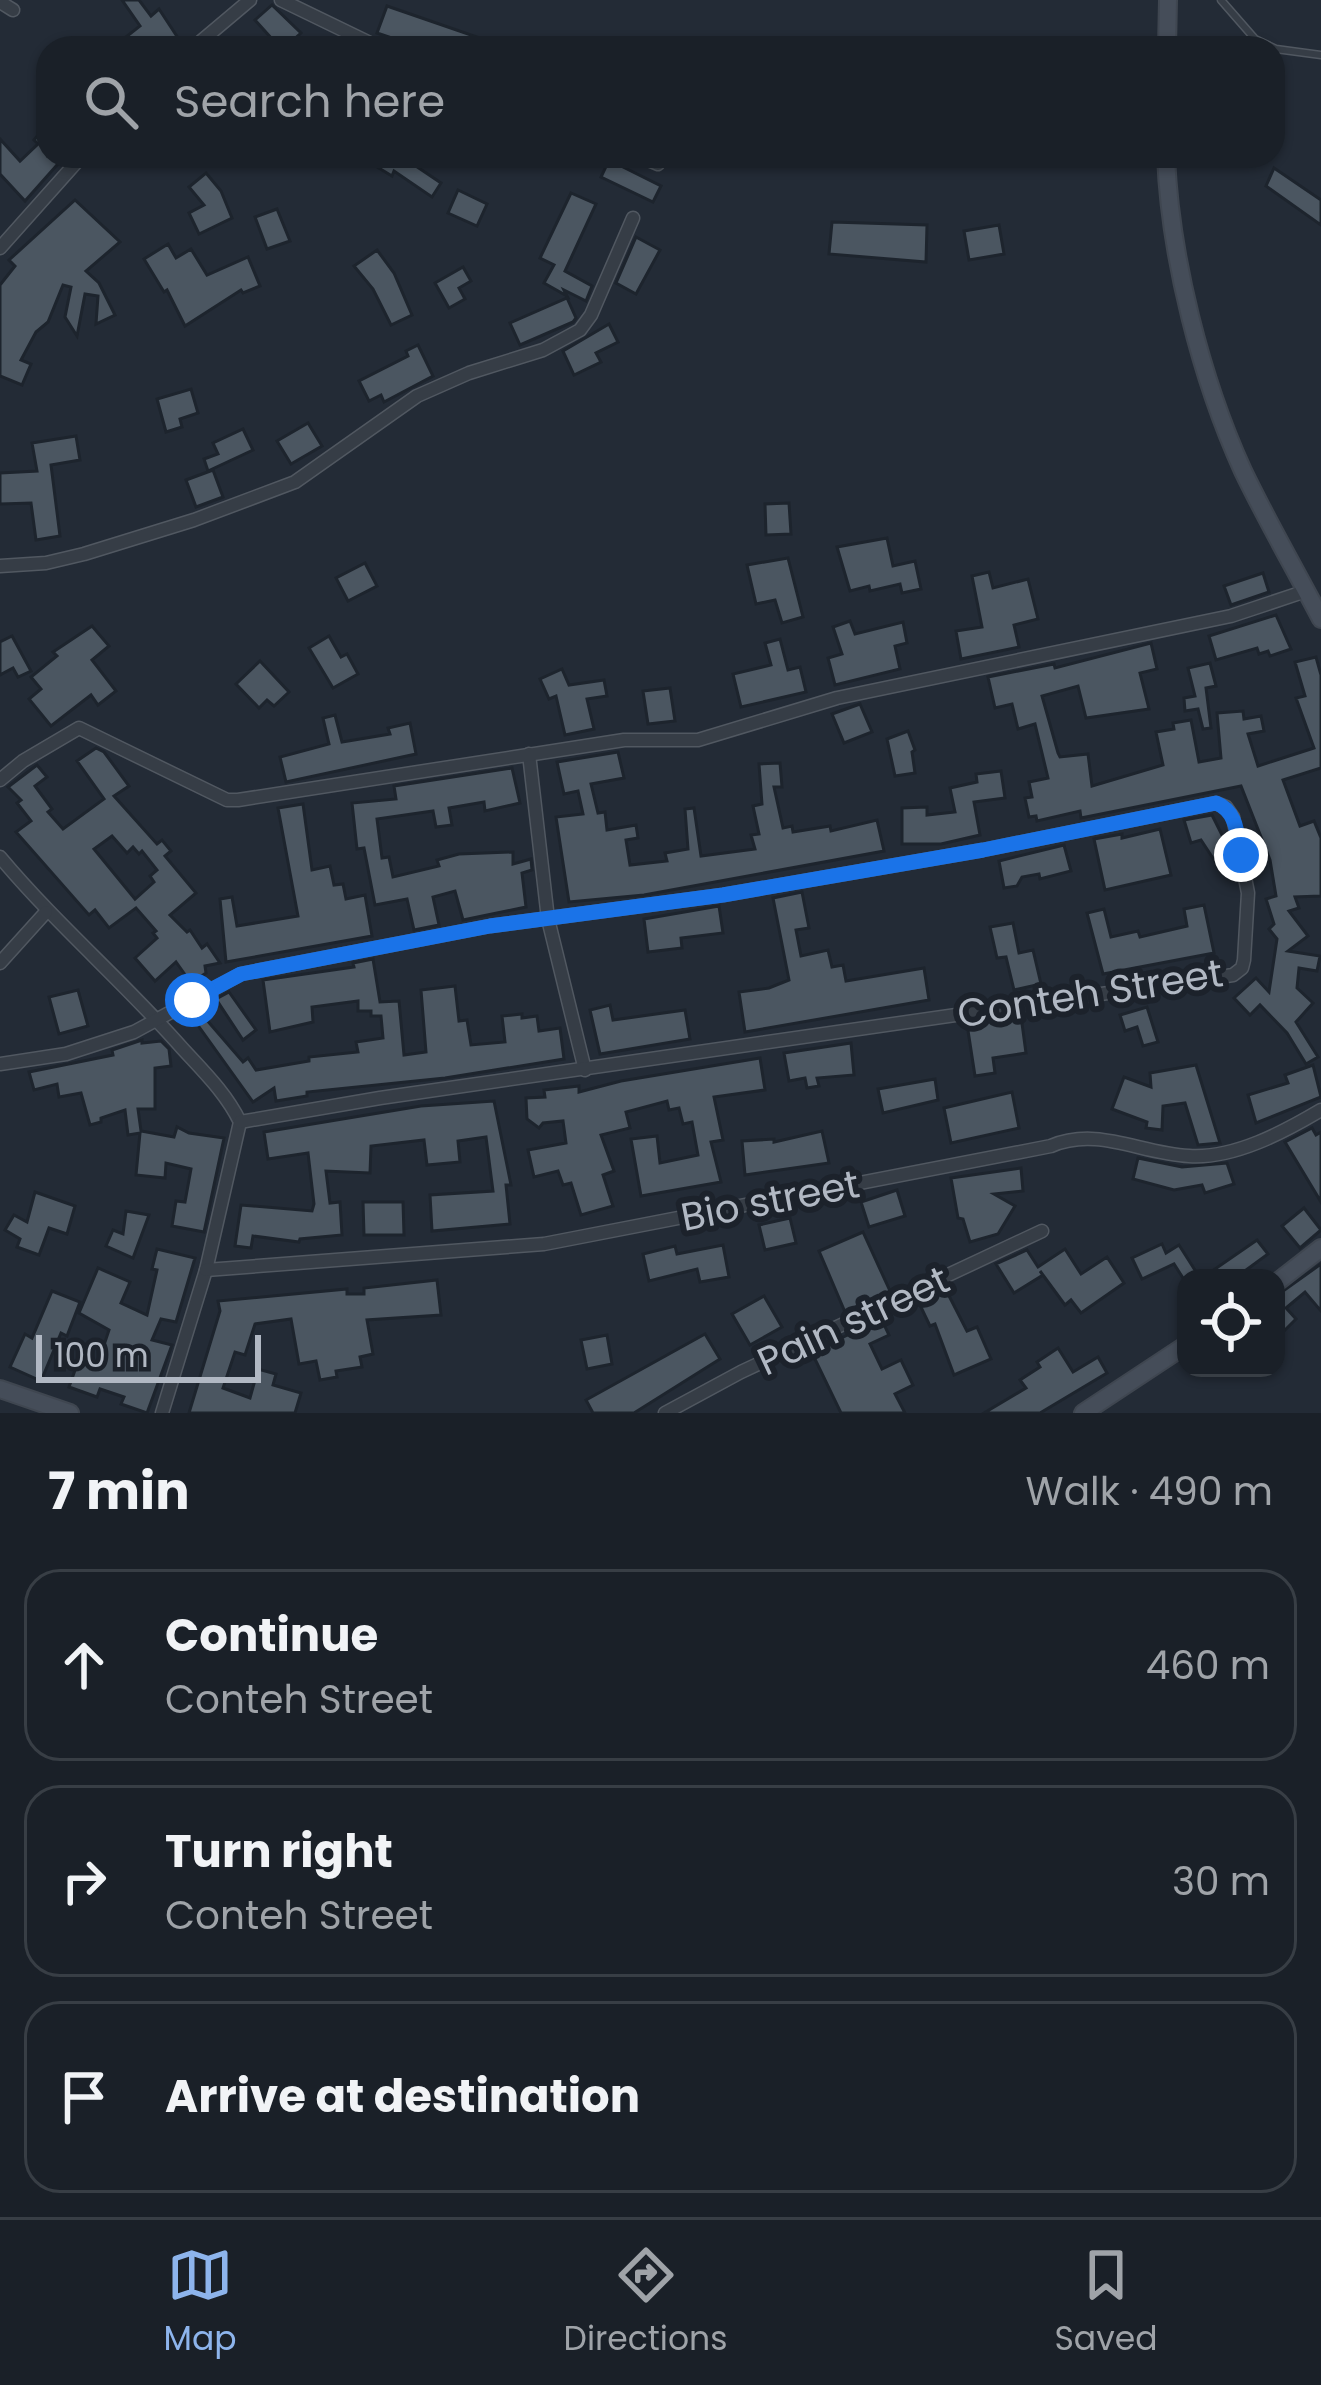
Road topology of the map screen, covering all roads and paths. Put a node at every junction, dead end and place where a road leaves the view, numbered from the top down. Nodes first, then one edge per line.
1 (250, 0) edge
2 (281, 0) edge
3 (1168, 0) edge
4 (1221, 0) edge
5 (207, 36) edge
6 (355, 36) edge
7 (1167, 36) edge
8 (1252, 36) edge
9 (1285, 51) edge
10 (1321, 55) edge
11 (71, 168) edge
12 (1168, 168) edge
13 (633, 218) dead end
14 (0, 248) edge
15 (0, 566) edge
16 (1306, 591) junction
17 (1321, 619) edge
18 (529, 754) junction
19 (0, 780) edge
20 (0, 857) edge
21 (46, 911) junction
22 (548, 919) junction
23 (0, 963) edge
24 (158, 1021) junction
25 (0, 1064) edge
26 (585, 1070) junction
27 (1321, 1110) edge
28 (240, 1122) junction
29 (1042, 1231) dead end
30 (1321, 1247) edge
31 (206, 1270) junction
32 (1285, 1276) edge
33 (1177, 1352) edge
34 (0, 1389) edge
35 (70, 1413) edge
36 (162, 1413) edge
37 (665, 1413) edge
38 (1083, 1413) edge

1 - 5 street
2 - 6 street
3 - 7 main road
4 - 8 lane
9 - 10 lane
11 - 14 street
12 - 16 main road
13 - 15 street
16 - 17 main road
16 - 18 street
18 - 19 street
18 - 22 street
20 - 21 street
21 - 23 street
21 - 24 street
22 - 24 street, Conteh Street
22 - 26 street
22 - 26 street, Conteh Street
24 - 25 street, Conteh Street
24 - 28 street
26 - 28 street, Conteh Street
27 - 31 street, Bio street
28 - 31 street
29 - 37 street, Pain street
30 - 32 main road
31 - 36 street
33 - 38 main road
34 - 35 main road

